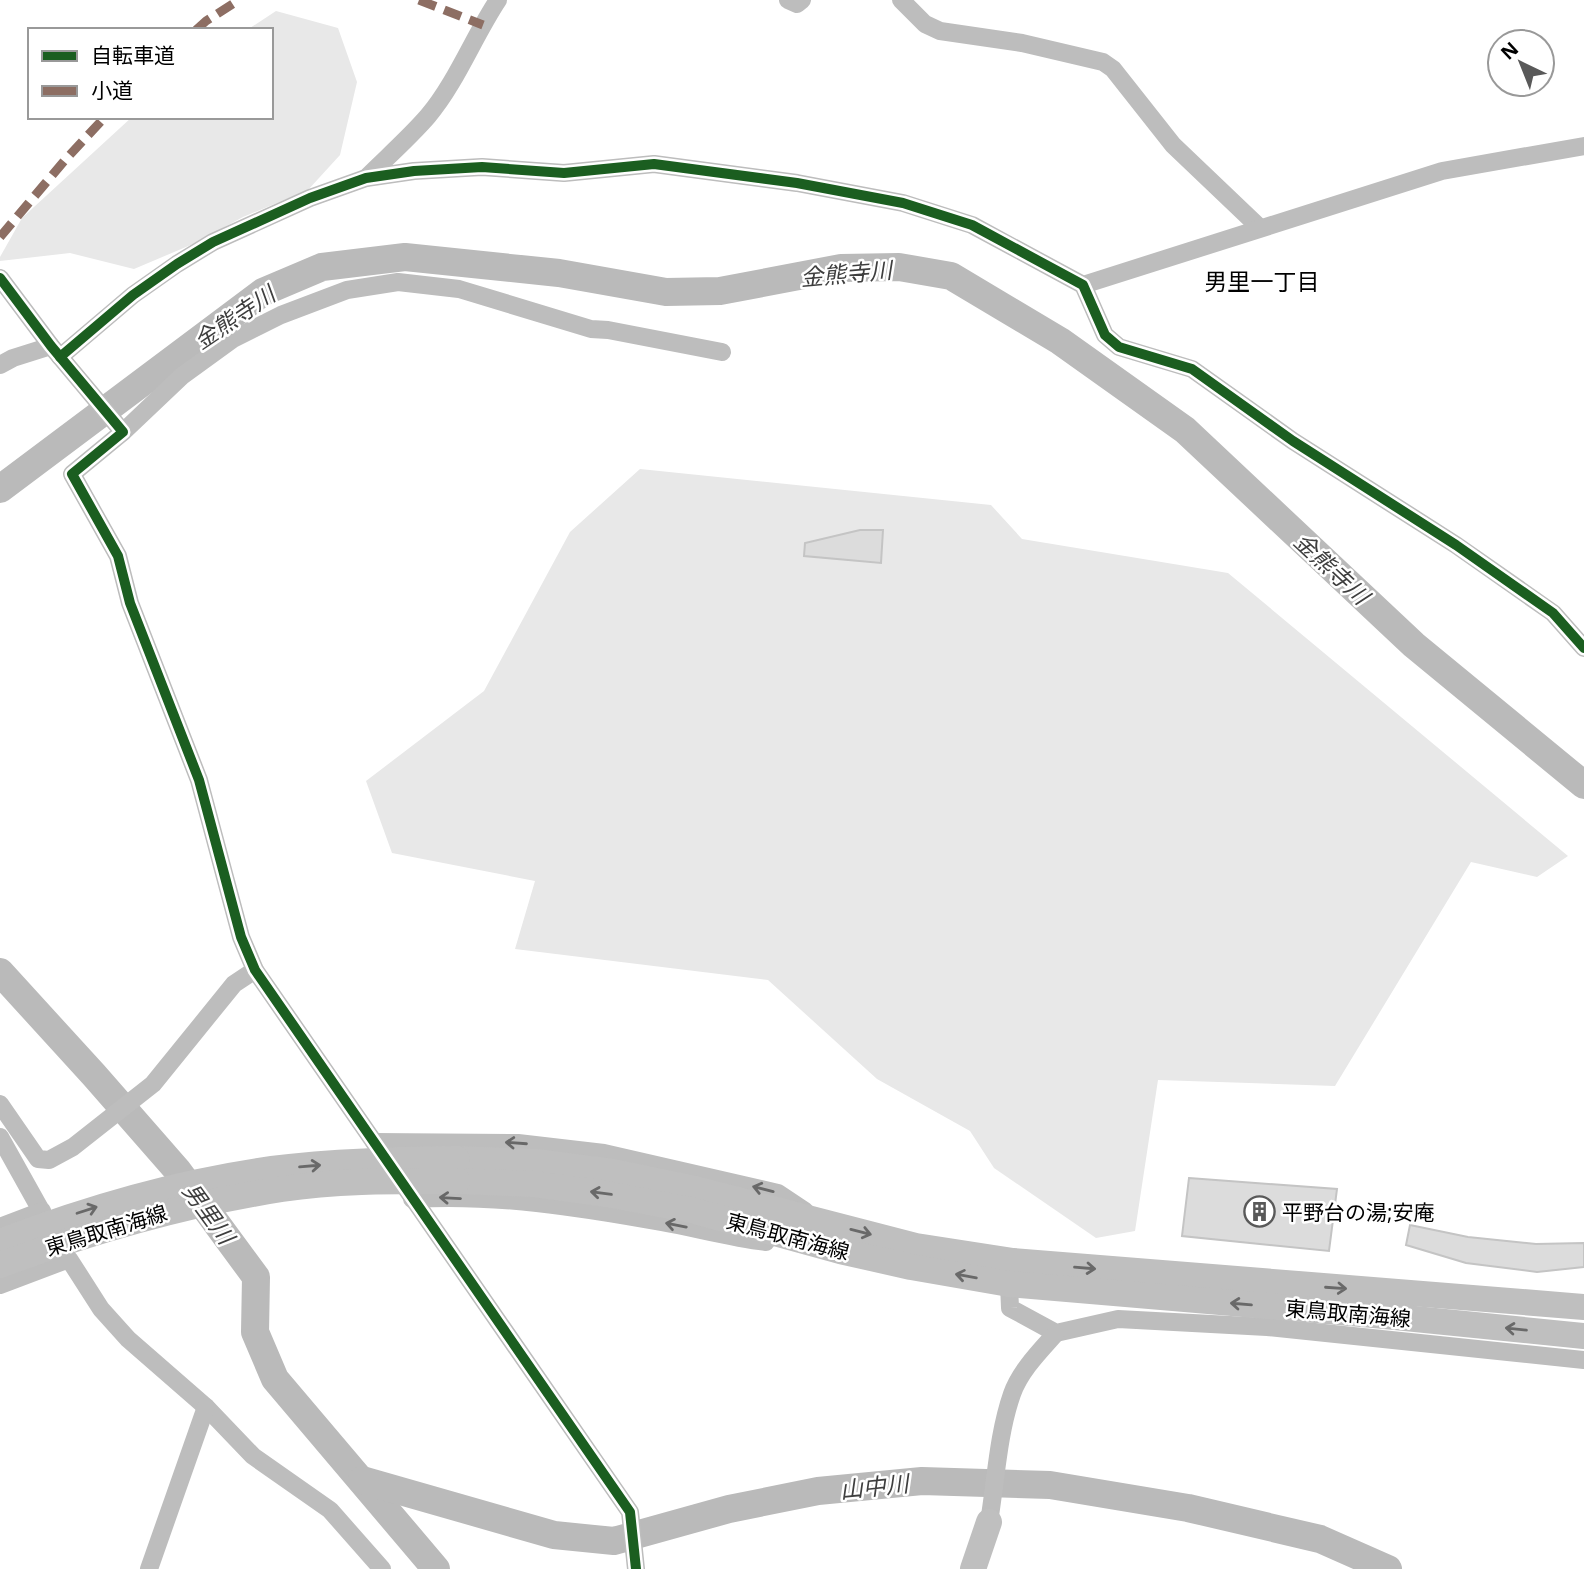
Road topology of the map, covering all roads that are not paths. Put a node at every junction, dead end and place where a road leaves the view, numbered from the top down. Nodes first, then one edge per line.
1 (498, 0) edge
2 (788, 0) edge
3 (802, 0) edge
4 (901, 0) edge
5 (1584, 146) edge
6 (366, 178) junction
7 (1259, 228) junction
8 (0, 278) edge
9 (1083, 285) junction
10 (722, 352) dead end
11 (58, 355) junction
12 (0, 365) edge
13 (119, 428) junction
14 (1584, 648) edge
15 (255, 970) junction
16 (0, 1104) edge
17 (0, 1137) edge
18 (374, 1142) junction
19 (457, 1170) junction
20 (412, 1199) junction
21 (42, 1211) junction
22 (822, 1222) junction
23 (0, 1227) edge
24 (0, 1242) edge
25 (840, 1251) junction
26 (69, 1259) junction
27 (0, 1265) edge
28 (1009, 1284) junction
29 (0, 1285) edge
30 (1584, 1307) edge
31 (1056, 1333) junction
32 (1584, 1336) edge
33 (1584, 1360) edge
34 (206, 1407) junction
35 (989, 1522) joint
36 (636, 1566) edge
37 (149, 1569) edge
38 (382, 1569) edge
39 (973, 1569) edge

1 - 6 street
2 - 3 street
4 - 7 street
5 - 7 street
6 - 9 street
6 - 11 street
7 - 9 street
8 - 11 street
9 - 14 street
10 - 13 street
11 - 12 street
11 - 13 street
13 - 15 street
15 - 16 street
15 - 18 street
17 - 21 street
18 - 20 street
22 -> 18 street
19 - 22 main road, 東鳥取南海線
24 -> 19 main road, 東鳥取南海線, bridge
25 -> 19 main road, 東鳥取南海線
19 - 27 main road, 東鳥取南海線, bridge
25 -> 20 street
20 - 36 street
21 - 23 street
21 - 26 street
22 -> 30 main road, 東鳥取南海線
28 -> 25 main road, 東鳥取南海線
26 - 29 street
26 - 34 street
28 - 31 street
32 -> 28 main road, 東鳥取南海線
31 - 33 street
31 - 35 street
34 - 37 street
34 - 38 street
35 - 39 main road

